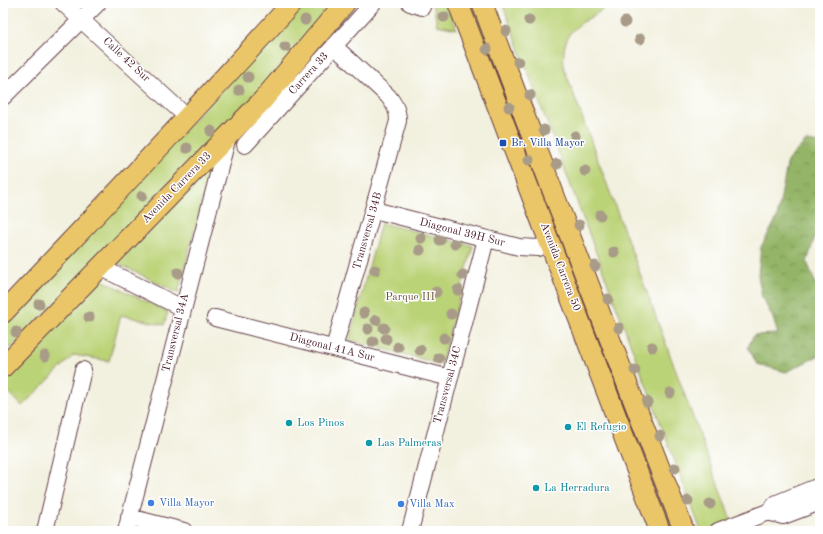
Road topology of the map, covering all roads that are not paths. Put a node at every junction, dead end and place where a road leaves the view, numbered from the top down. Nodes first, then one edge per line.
1 (62, 3) edge
2 (98, 3) edge
3 (292, 3) edge
4 (345, 3) edge
5 (373, 3) edge
6 (458, 3) edge
7 (482, 3) edge
8 (81, 20) junction
9 (334, 46) junction
10 (3, 96) edge
11 (188, 118) junction
12 (228, 135) junction
13 (245, 145) dead end
14 (374, 210) junction
15 (486, 239) junction
16 (550, 243) junction
17 (100, 267) junction
18 (182, 308) junction
19 (3, 313) edge
20 (215, 318) dead end
21 (334, 348) junction
22 (3, 367) edge
23 (83, 370) dead end
24 (450, 378) junction
25 (817, 495) edge
26 (128, 524) edge
27 (45, 531) edge
28 (184, 531) edge
29 (410, 531) edge
30 (660, 531) edge
31 (684, 531) edge
32 (718, 531) edge

1 - 8 street, Calle 42 Sur
2 - 8 street
3 - 11 main road
4 - 12 main road, Avenida Carrera 33
5 - 9 street, Carrera 33
6 - 16 main road, Avenida Carrera 50
7 - 31 main road, Avenida Carrera 50
8 - 10 street
8 - 11 street, Calle 42 Sur
9 - 13 street, Carrera 33
9 - 14 street, Transversal 34B
11 - 19 main road
12 - 17 main road, Avenida Carrera 33
12 - 18 street, Transversal 34A
14 - 15 street, Diagonal 39H Sur
14 - 21 street, Transversal 34B
15 - 16 street, Diagonal 39H Sur
15 - 24 street, Transversal 34C
16 - 30 main road, Avenida Carrera 50
17 - 18 street
17 - 22 main road, Avenida Carrera 33
18 - 26 street, Transversal 34A
20 - 21 street, Diagonal 41A Sur
21 - 24 street, Diagonal 41A Sur
23 - 27 street
24 - 29 street, Transversal 34C
25 - 32 street
26 - 28 street

